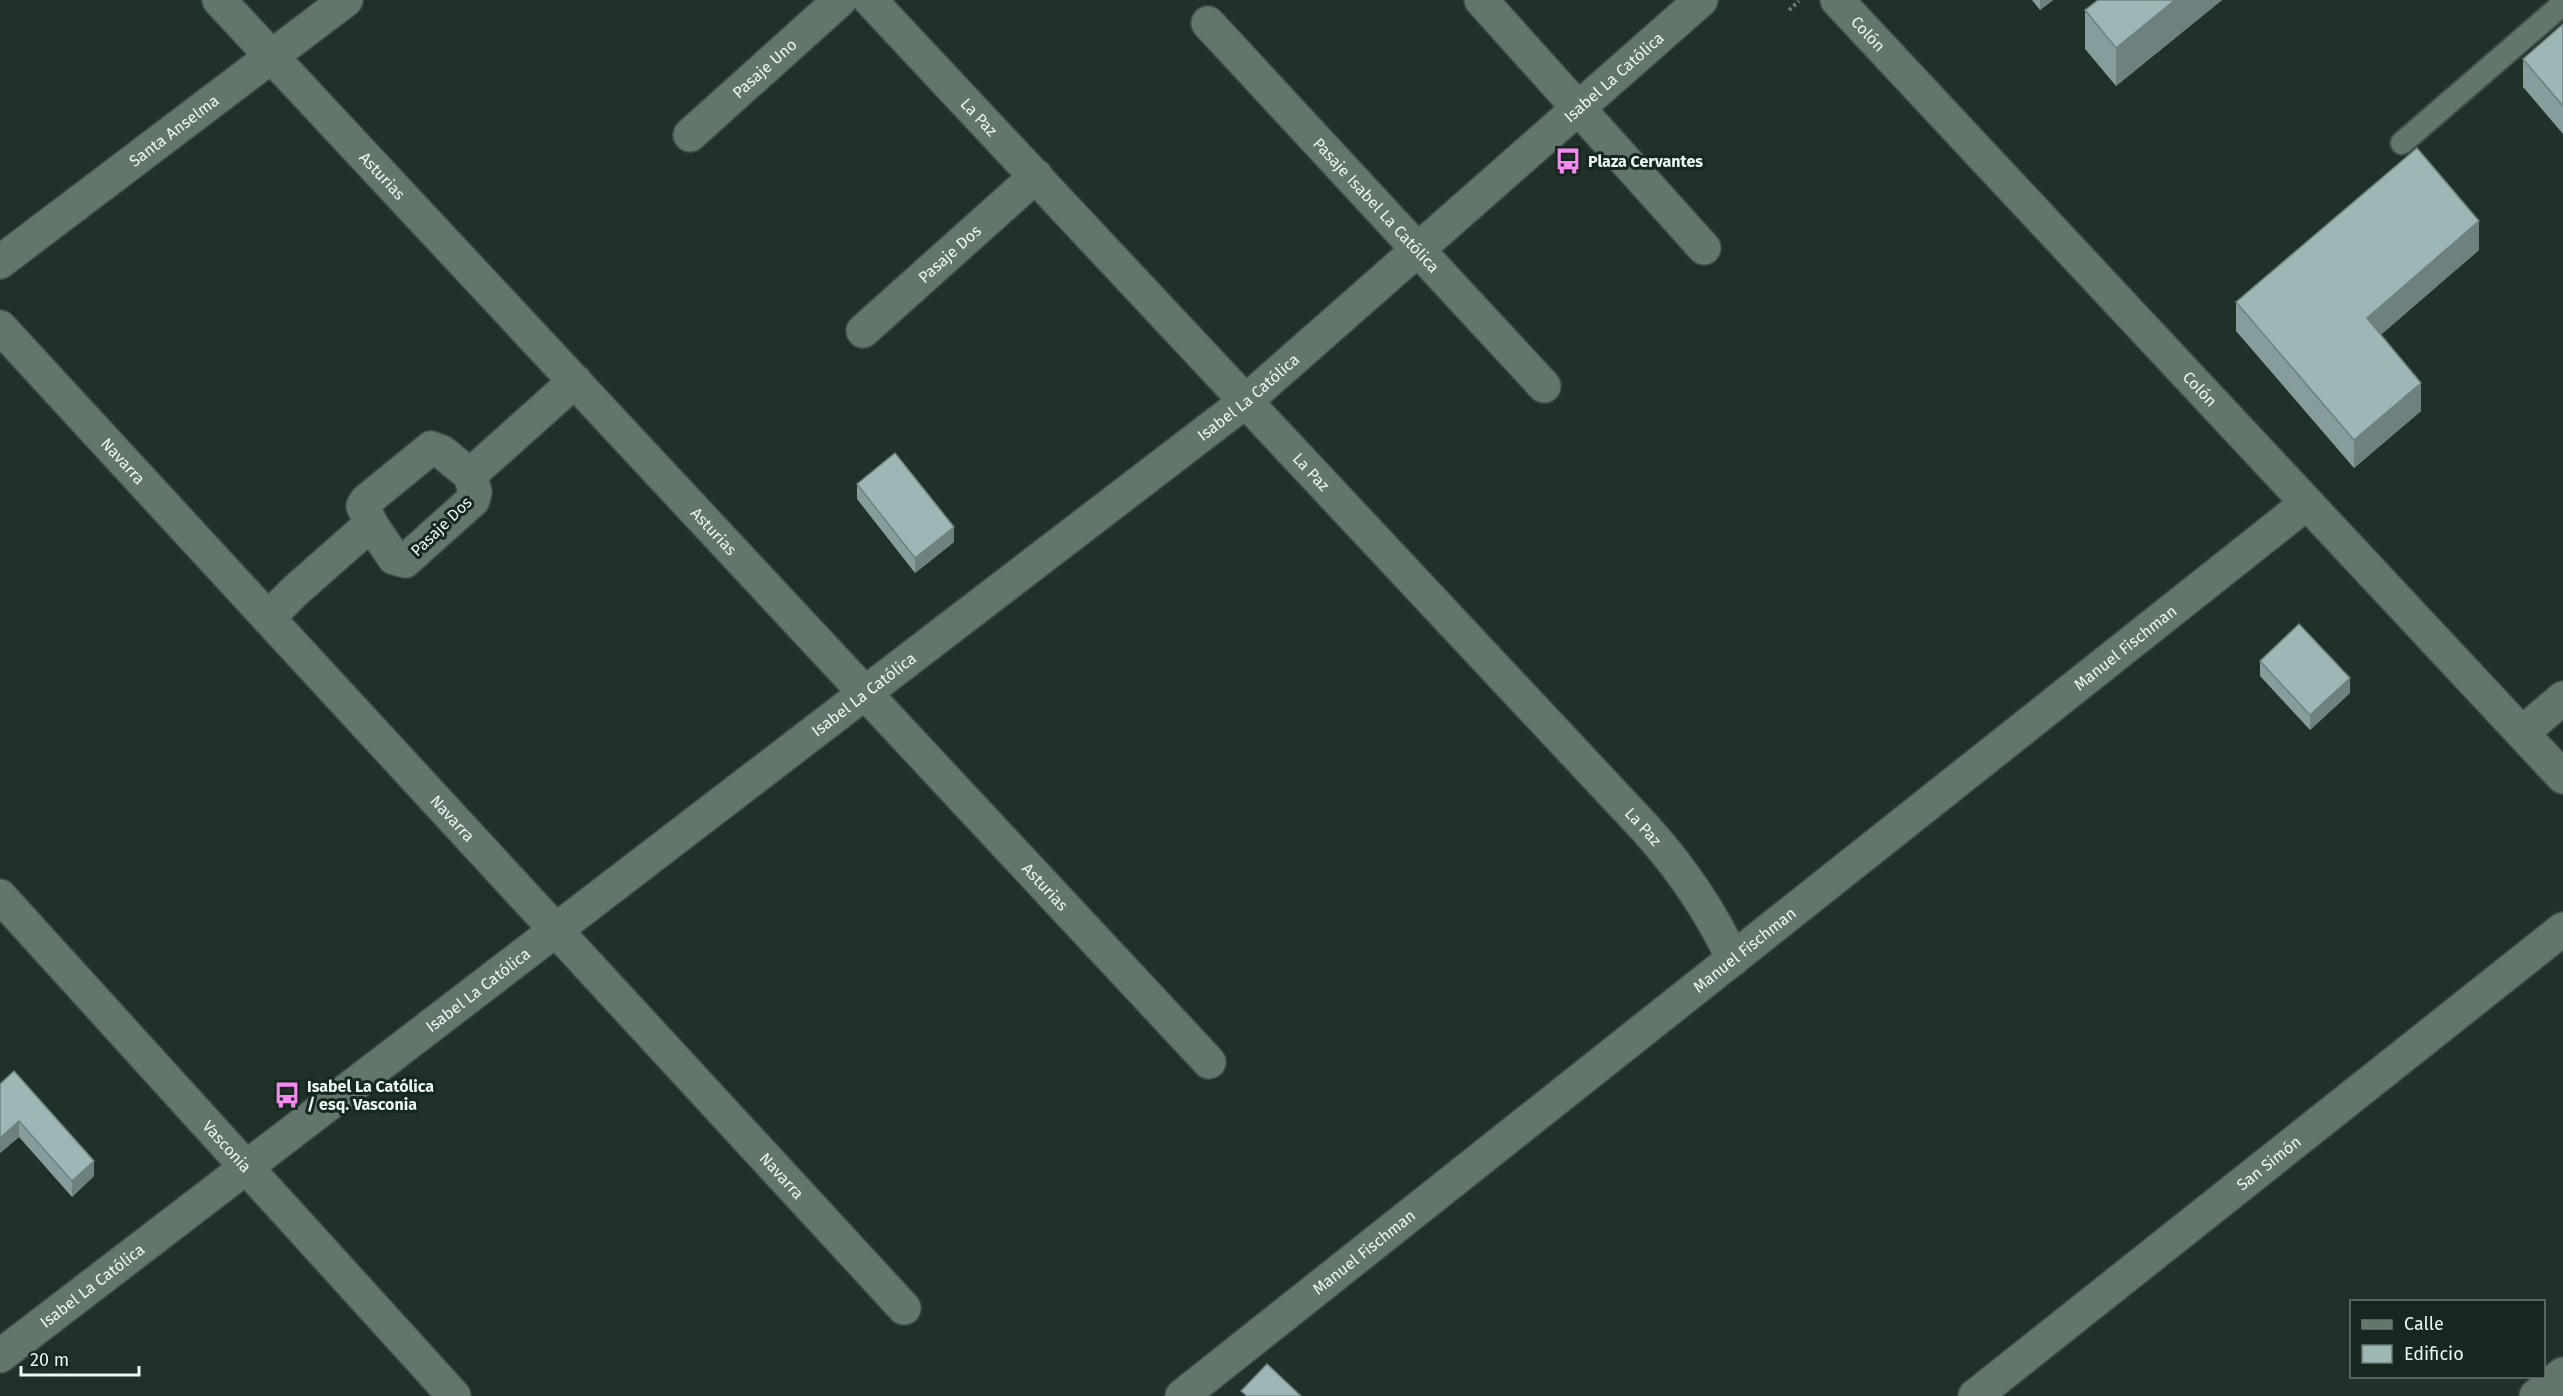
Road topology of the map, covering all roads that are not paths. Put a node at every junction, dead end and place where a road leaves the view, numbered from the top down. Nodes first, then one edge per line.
1 (219, 0) edge
2 (346, 0) edge
3 (840, 0) edge
4 (870, 0) edge
5 (1481, 0) edge
6 (1701, 0) edge
7 (1837, 0) edge
8 (2563, 4) edge
9 (1208, 23) dead end
10 (272, 56) junction
11 (1578, 108) junction
12 (690, 135) dead end
13 (2402, 143) dead end
14 (1036, 176) junction
15 (1704, 248) dead end
16 (1418, 249) junction
17 (0, 262) edge
18 (0, 327) edge
19 (863, 331) dead end
20 (575, 381) junction
21 (1544, 386) dead end
22 (1246, 400) junction
23 (470, 475) junction
24 (2307, 503) junction
25 (371, 524) junction
26 (268, 618) junction
27 (865, 693) junction
28 (2563, 698) edge
29 (2522, 733) junction
30 (2563, 777) edge
31 (0, 896) edge
32 (2563, 929) edge
33 (556, 931) junction
34 (1733, 959) junction
35 (1209, 1062) dead end
36 (247, 1168) junction
37 (904, 1308) dead end
38 (0, 1356) edge
39 (2563, 1374) edge
40 (454, 1396) edge
41 (1182, 1396) edge
42 (1975, 1396) edge
43 (2536, 1396) edge

1 - 10 street, Asturias
2 - 10 street, Santa Anselma
3 - 12 street, Pasaje Uno
4 - 14 street, La Paz
5 - 11 street
6 - 11 street, Isabel La Católica
7 - 24 street, Colón
8 - 13 lane
9 - 16 street, Pasaje Isabel La Católica
10 - 17 street, Santa Anselma
10 - 20 street, Asturias
11 - 15 street
11 - 16 street, Isabel La Católica
14 - 19 street, Pasaje Dos
14 - 22 street, La Paz
16 - 21 street, Pasaje Isabel La Católica
16 - 22 street, Isabel La Católica
18 - 26 street, Navarra
20 - 23 street, Pasaje Dos
20 - 27 street, Asturias
22 - 27 street, Isabel La Católica
22 - 34 street, La Paz
23 - 25 street, Pasaje Dos
23 - 25 street, Pasaje Dos
24 - 29 street, Colón
24 - 34 street, Manuel Fischman
25 - 26 street
26 - 33 street, Navarra
27 - 33 street, Isabel La Católica
27 - 35 street, Asturias
28 - 29 street
29 - 30 street, Colón
31 - 36 street, Vasconia
32 - 42 street, San Simón
33 - 36 street, Isabel La Católica
33 - 37 street, Navarra
34 - 41 street, Manuel Fischman
36 - 38 street, Isabel La Católica
36 - 40 street, Vasconia
39 - 43 street

